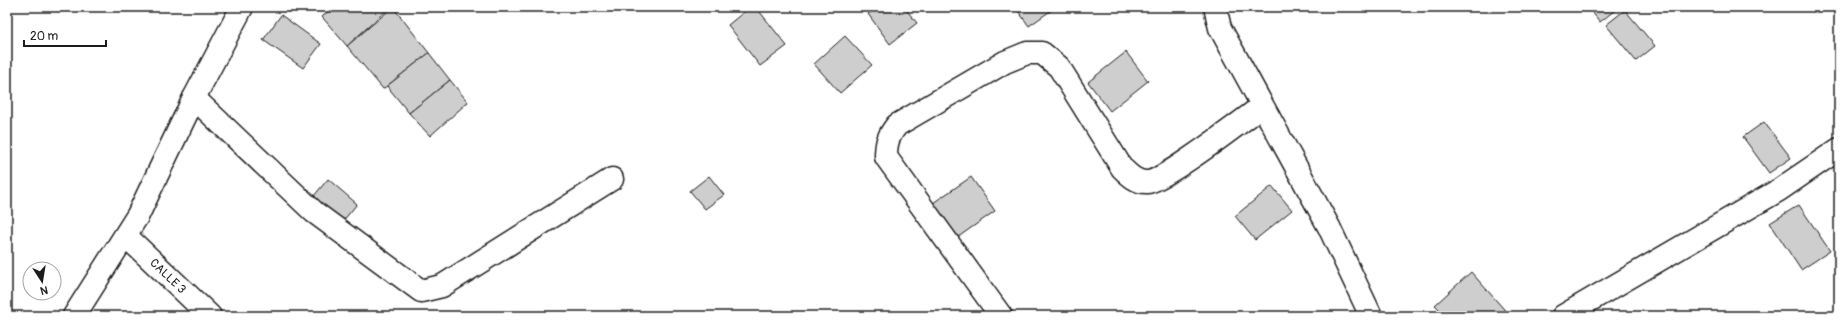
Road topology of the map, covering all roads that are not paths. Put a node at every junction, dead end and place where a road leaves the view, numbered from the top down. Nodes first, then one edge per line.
1 (242, 7) edge
2 (1215, 7) edge
3 (194, 98) junction
4 (1262, 106) junction
5 (1839, 149) edge
6 (612, 179) dead end
7 (126, 236) junction
8 (74, 316) edge
9 (210, 316) edge
10 (1001, 316) edge
11 (1371, 316) edge
12 (1563, 316) edge

1 - 3 street
2 - 4 street
3 - 6 street
3 - 7 street
4 - 10 street
4 - 11 street
5 - 12 street
7 - 8 street
7 - 9 street, CALLE 3

